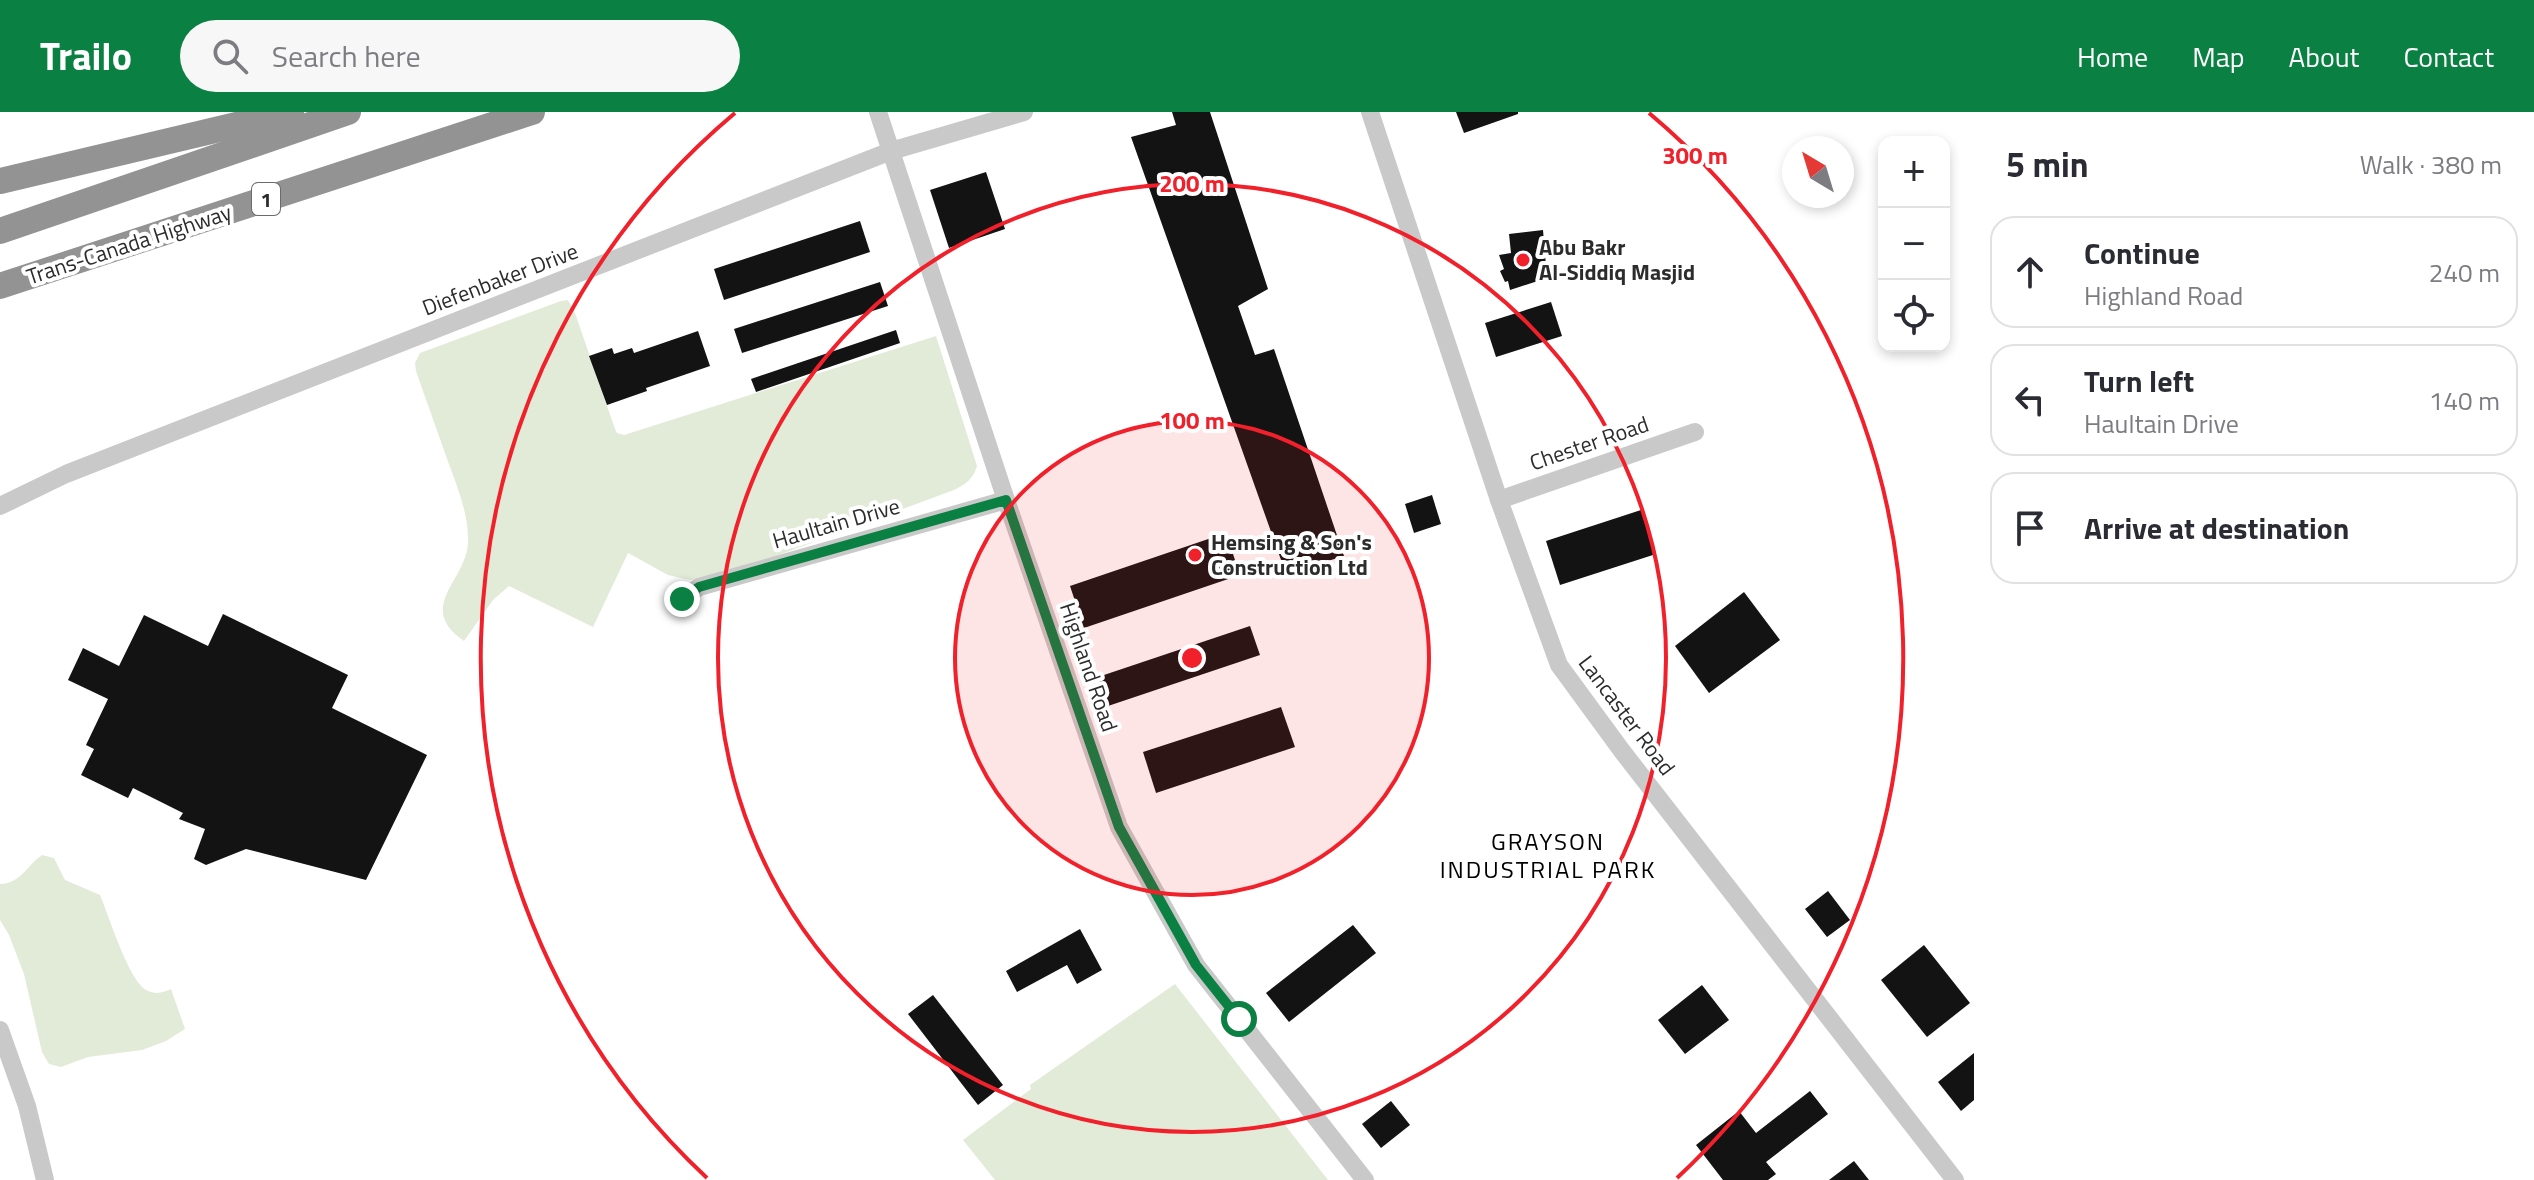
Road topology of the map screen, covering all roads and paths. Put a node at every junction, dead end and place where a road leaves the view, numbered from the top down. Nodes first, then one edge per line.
1 (291, 112) edge
2 (348, 112) edge
3 (532, 112) edge
4 (878, 112) edge
5 (1024, 112) edge
6 (1370, 112) edge
7 (891, 151) junction
8 (0, 181) edge
9 (0, 231) edge
10 (0, 286) edge
11 (1695, 432) dead end
12 (1006, 500) junction
13 (1499, 500) junction
14 (0, 506) edge
15 (682, 599) dead end
16 (0, 1030) edge
17 (45, 1180) edge
18 (1365, 1180) edge
19 (1955, 1180) edge

1 - 8 highway
2 - 9 highway
3 - 10 highway, Trans-Canada Highway / 1
4 - 7 street, Highland Road
5 - 7 street, Diefenbaker Drive
6 - 13 street, Lancaster Road
7 - 12 street, Highland Road
7 - 14 street, Diefenbaker Drive
11 - 13 street, Chester Road
12 - 15 street, Haultain Drive
12 - 18 street, Highland Road
13 - 19 street, Lancaster Road
16 - 17 street

